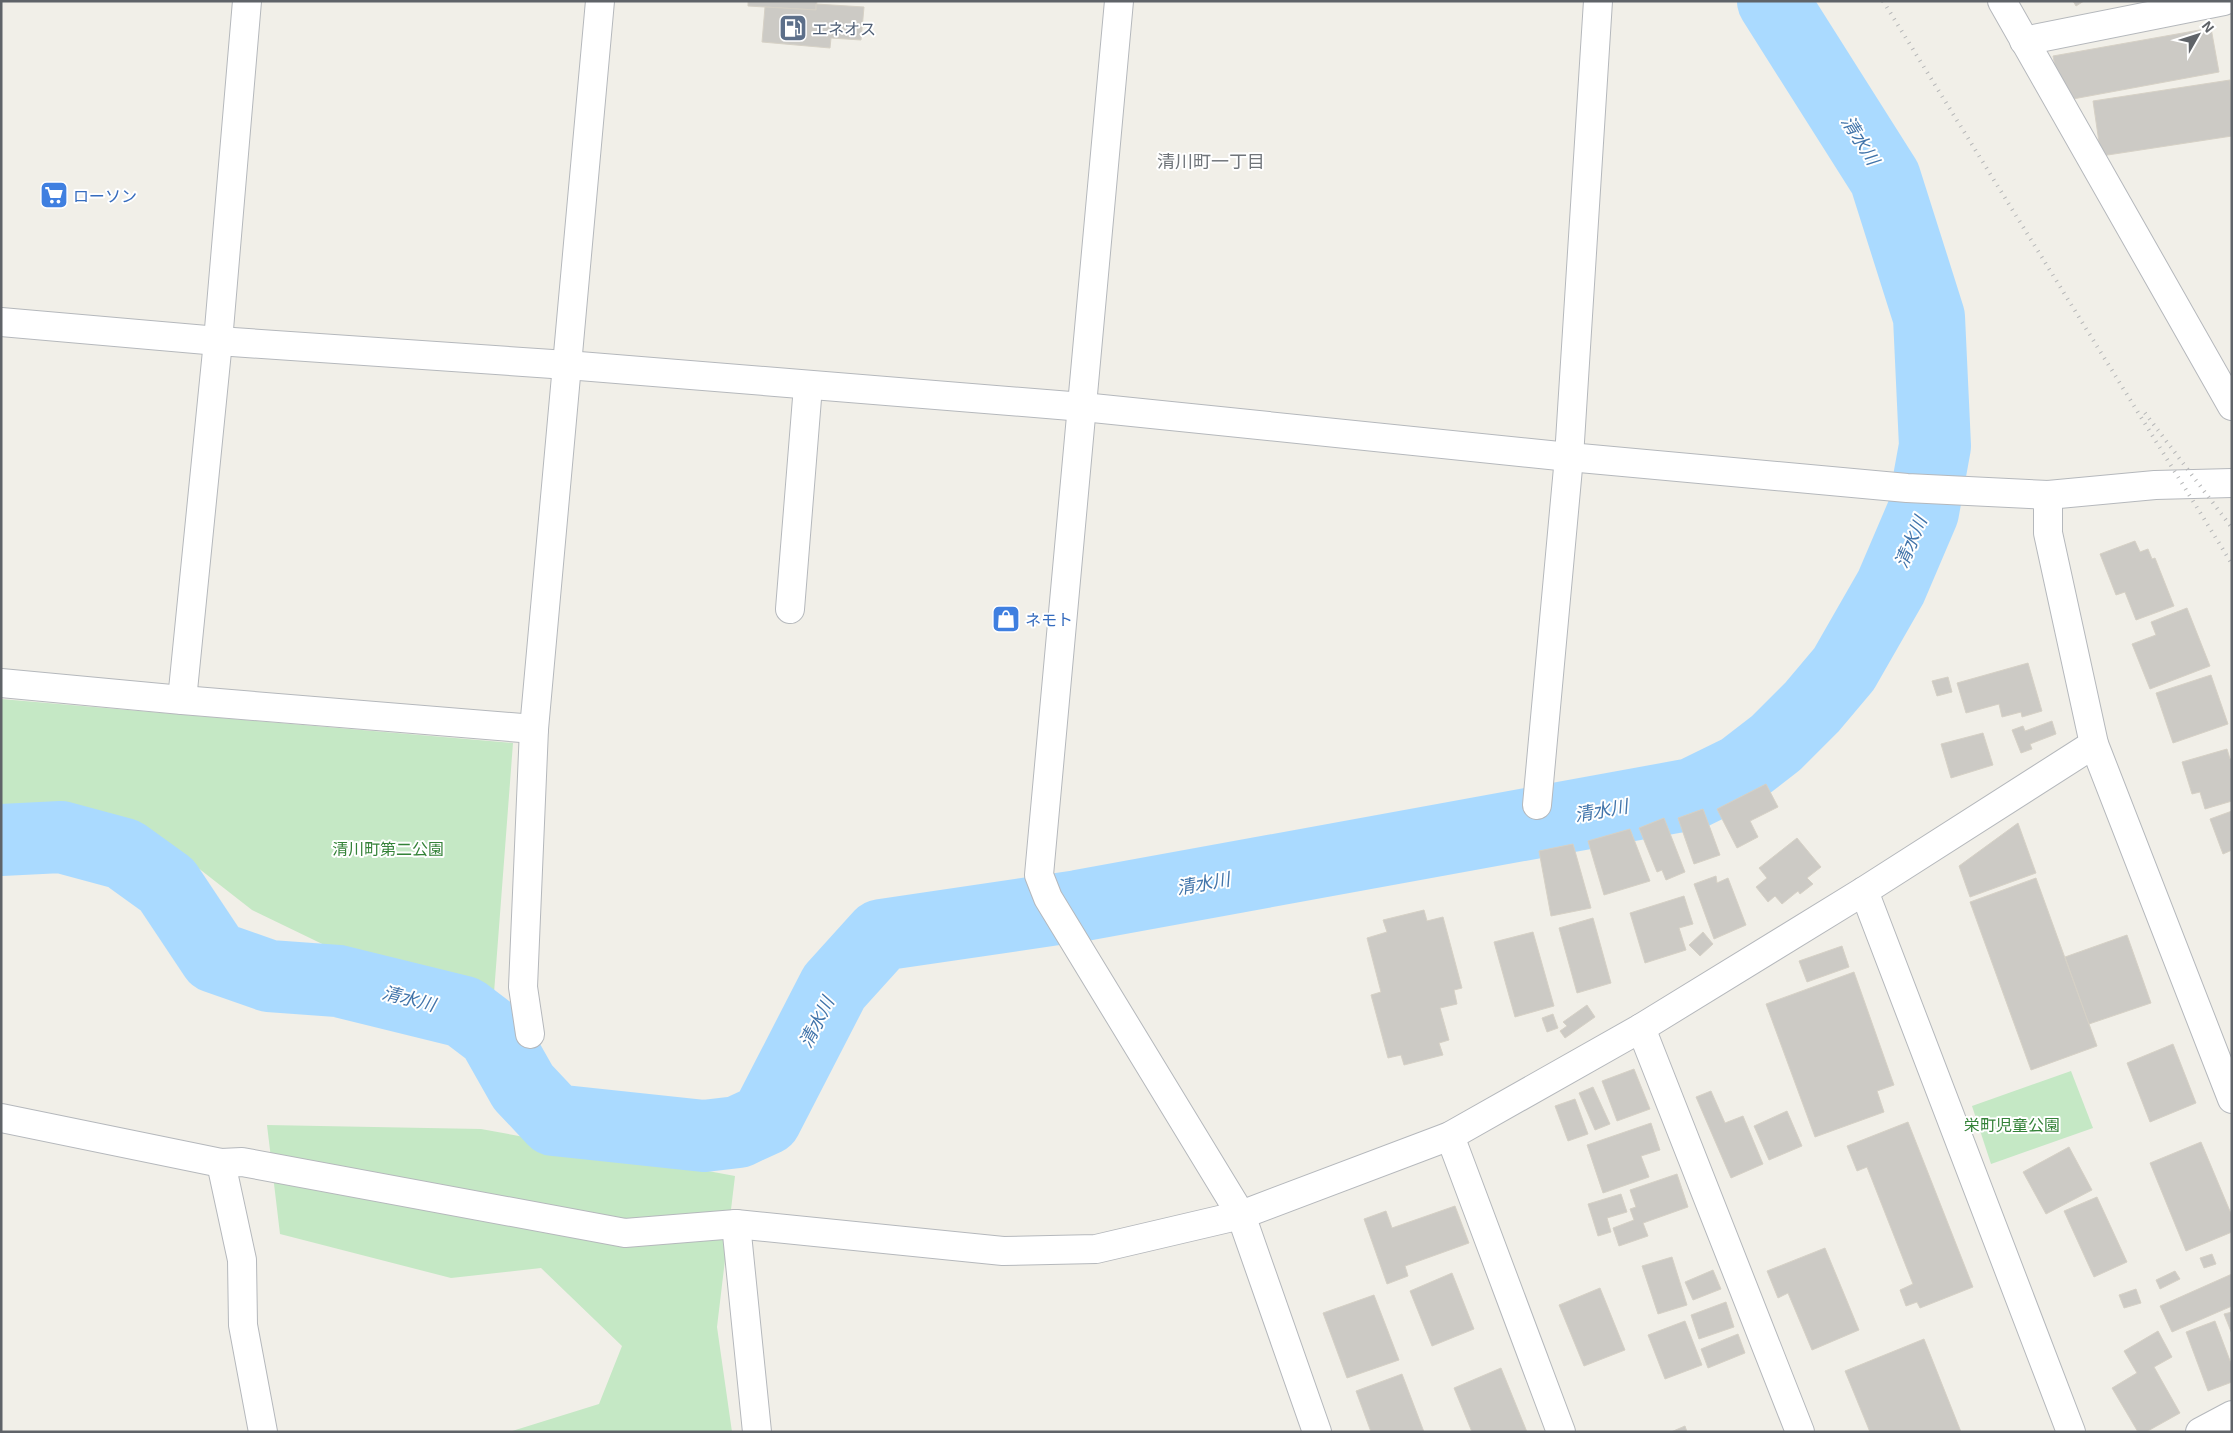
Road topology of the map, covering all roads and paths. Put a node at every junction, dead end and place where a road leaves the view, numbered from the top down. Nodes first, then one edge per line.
1 (247, 1) edge
2 (600, 1) edge
3 (1119, 1) edge
4 (1598, 1) edge
5 (2002, 1) edge
6 (2224, 1) edge
7 (2024, 41) junction
8 (1, 322) edge
9 (218, 341) junction
10 (567, 365) junction
11 (808, 386) junction
12 (2232, 406) edge
13 (1083, 407) junction
14 (1568, 457) junction
15 (2232, 483) edge
16 (2048, 495) junction
17 (790, 609) dead end
18 (1, 683) edge
19 (182, 700) junction
20 (534, 729) junction
21 (2094, 744) junction
22 (1537, 805) dead end
23 (1864, 891) junction
24 (1641, 1028) junction
25 (530, 1034) dead end
26 (2232, 1099) edge
27 (1, 1118) edge
28 (1450, 1136) junction
29 (221, 1164) junction
30 (1241, 1214) junction
31 (736, 1224) junction
32 (2232, 1415) edge
33 (263, 1432) edge
34 (757, 1432) edge
35 (1317, 1432) edge
36 (1561, 1432) edge
37 (1800, 1432) edge
38 (2071, 1432) edge
39 (2200, 1432) edge

1 - 9 street
2 - 10 street
3 - 13 street
4 - 14 street
5 - 7 street
6 - 7 street
7 - 12 street
8 - 9 street
9 - 10 street
9 - 19 street
10 - 11 street
10 - 20 street
11 - 13 street
11 - 17 street
13 - 14 street
13 - 30 street
14 - 16 street
14 - 22 street
15 - 16 street
16 - 21 street
18 - 19 street
19 - 20 street
20 - 25 street
21 - 23 street
21 - 26 street
23 - 24 street
23 - 38 street
24 - 28 street
24 - 37 street
27 - 29 street
28 - 30 street
28 - 36 street
29 - 31 street
29 - 33 street
30 - 31 street
30 - 35 street
31 - 34 street
32 - 39 street

